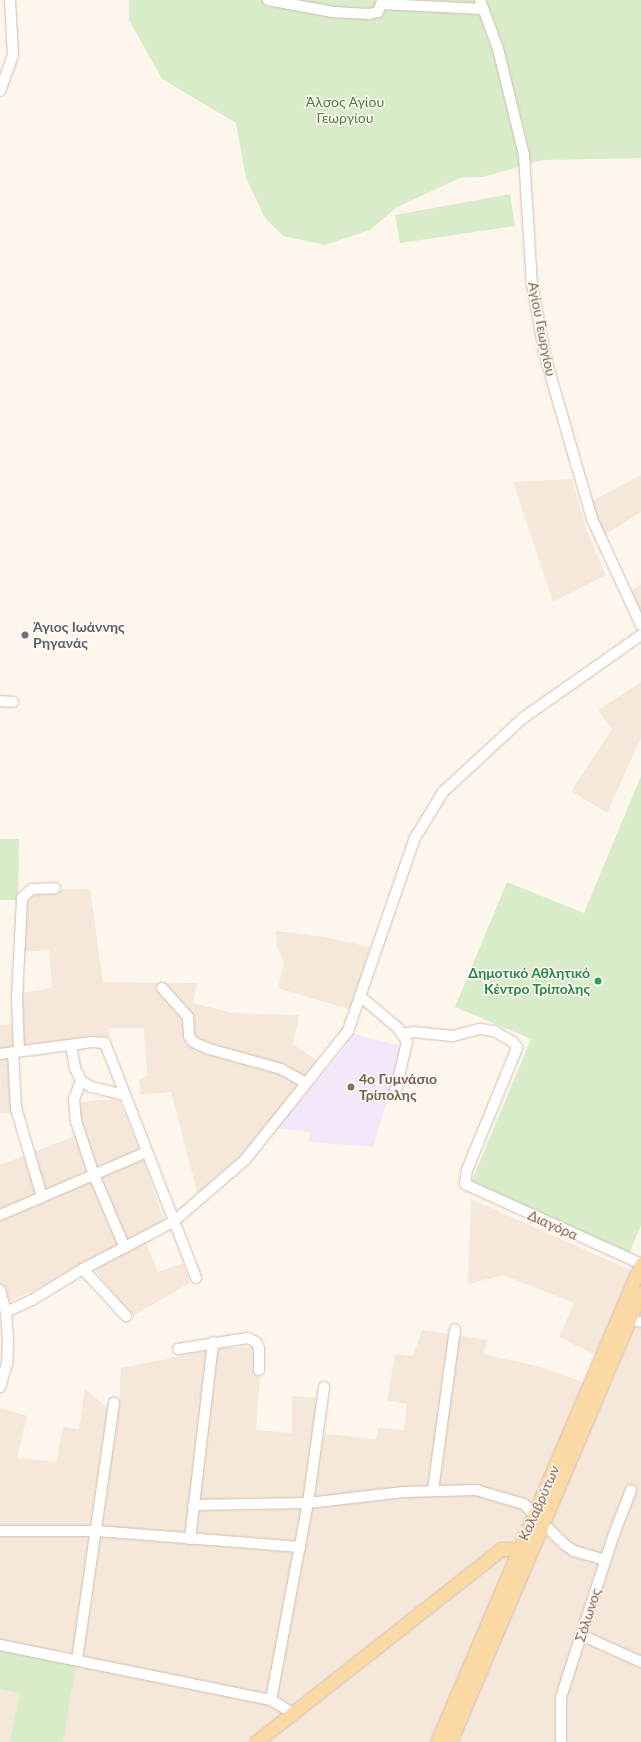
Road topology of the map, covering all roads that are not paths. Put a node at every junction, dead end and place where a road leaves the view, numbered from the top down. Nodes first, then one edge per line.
1 (10, 0) edge
2 (268, 0) edge
3 (381, 2) edge
4 (481, 5) edge
5 (0, 91) edge
6 (641, 625) edge
7 (641, 635) edge
8 (0, 701) edge
9 (13, 702) dead end
10 (55, 888) dead end
11 (162, 988) dead end
12 (360, 997) junction
13 (403, 1034) junction
14 (71, 1045) junction
15 (16, 1052) junction
16 (0, 1054) edge
17 (81, 1080) junction
18 (306, 1083) junction
19 (394, 1093) dead end
20 (125, 1095) junction
21 (147, 1152) junction
22 (94, 1175) junction
23 (42, 1197) junction
24 (0, 1215) edge
25 (173, 1222) junction
26 (125, 1248) junction
27 (641, 1264) edge
28 (83, 1269) junction
29 (196, 1278) dead end
30 (0, 1290) edge
31 (641, 1293) edge
32 (126, 1316) dead end
33 (4, 1318) edge
34 (629, 1320) edge
35 (641, 1329) edge
36 (454, 1330) dead end
37 (214, 1342) junction
38 (178, 1349) dead end
39 (259, 1370) dead end
40 (0, 1387) edge
41 (324, 1387) dead end
42 (114, 1403) dead end
43 (433, 1490) junction
44 (631, 1490) dead end
45 (308, 1503) junction
46 (193, 1505) junction
47 (540, 1517) junction
48 (0, 1531) edge
49 (97, 1531) junction
50 (190, 1539) junction
51 (300, 1547) junction
52 (522, 1553) junction
53 (605, 1560) junction
54 (581, 1634) junction
55 (0, 1645) edge
56 (77, 1660) junction
57 (641, 1662) edge
58 (271, 1700) junction
59 (293, 1714) junction
60 (256, 1742) edge
61 (437, 1742) edge
62 (450, 1742) edge
63 (561, 1742) edge

1 - 5 street
2 - 3 street
3 - 4 street
4 - 6 street, Αγίου Γεωργίου
7 - 12 street
8 - 9 street
10 - 15 street
11 - 18 street
12 - 13 street
12 - 18 street
13 - 19 street
13 - 27 street, Διαγόρα
14 - 15 street
14 - 17 street
14 - 20 street
15 - 16 street
15 - 23 street
17 - 20 street
17 - 22 street
18 - 25 street
20 - 21 street
21 - 22 street
21 - 25 street
22 - 23 street
22 - 26 street
23 - 24 street
25 - 26 street
25 - 29 street
26 - 28 street
27 - 34 main road, Καλαβρύτων
28 - 32 street
28 - 33 street
30 - 33 street
31 - 34 main road, Καλαβρύτων
33 - 40 street
34 - 35 street
34 - 47 main road, Καλαβρύτων
36 - 43 street
37 - 38 street
37 - 39 street
37 - 46 street
41 - 45 street
42 - 49 street
43 - 45 street
43 - 47 street
44 - 53 street, Σόλωνος
45 - 46 street
45 - 51 street
46 - 50 street
47 - 52 main road, Καλαβρύτων
47 - 53 street
48 - 49 street
49 - 50 street
49 - 56 street
50 - 51 street
51 - 58 street
52 - 59 main road
52 - 61 main road, Καλαβρύτων
52 - 62 main road, Καλαβρύτων
53 - 54 street, Σόλωνος
54 - 57 street
54 - 63 street, Σόλωνος
55 - 56 street
56 - 58 street
58 - 59 street
59 - 60 main road

